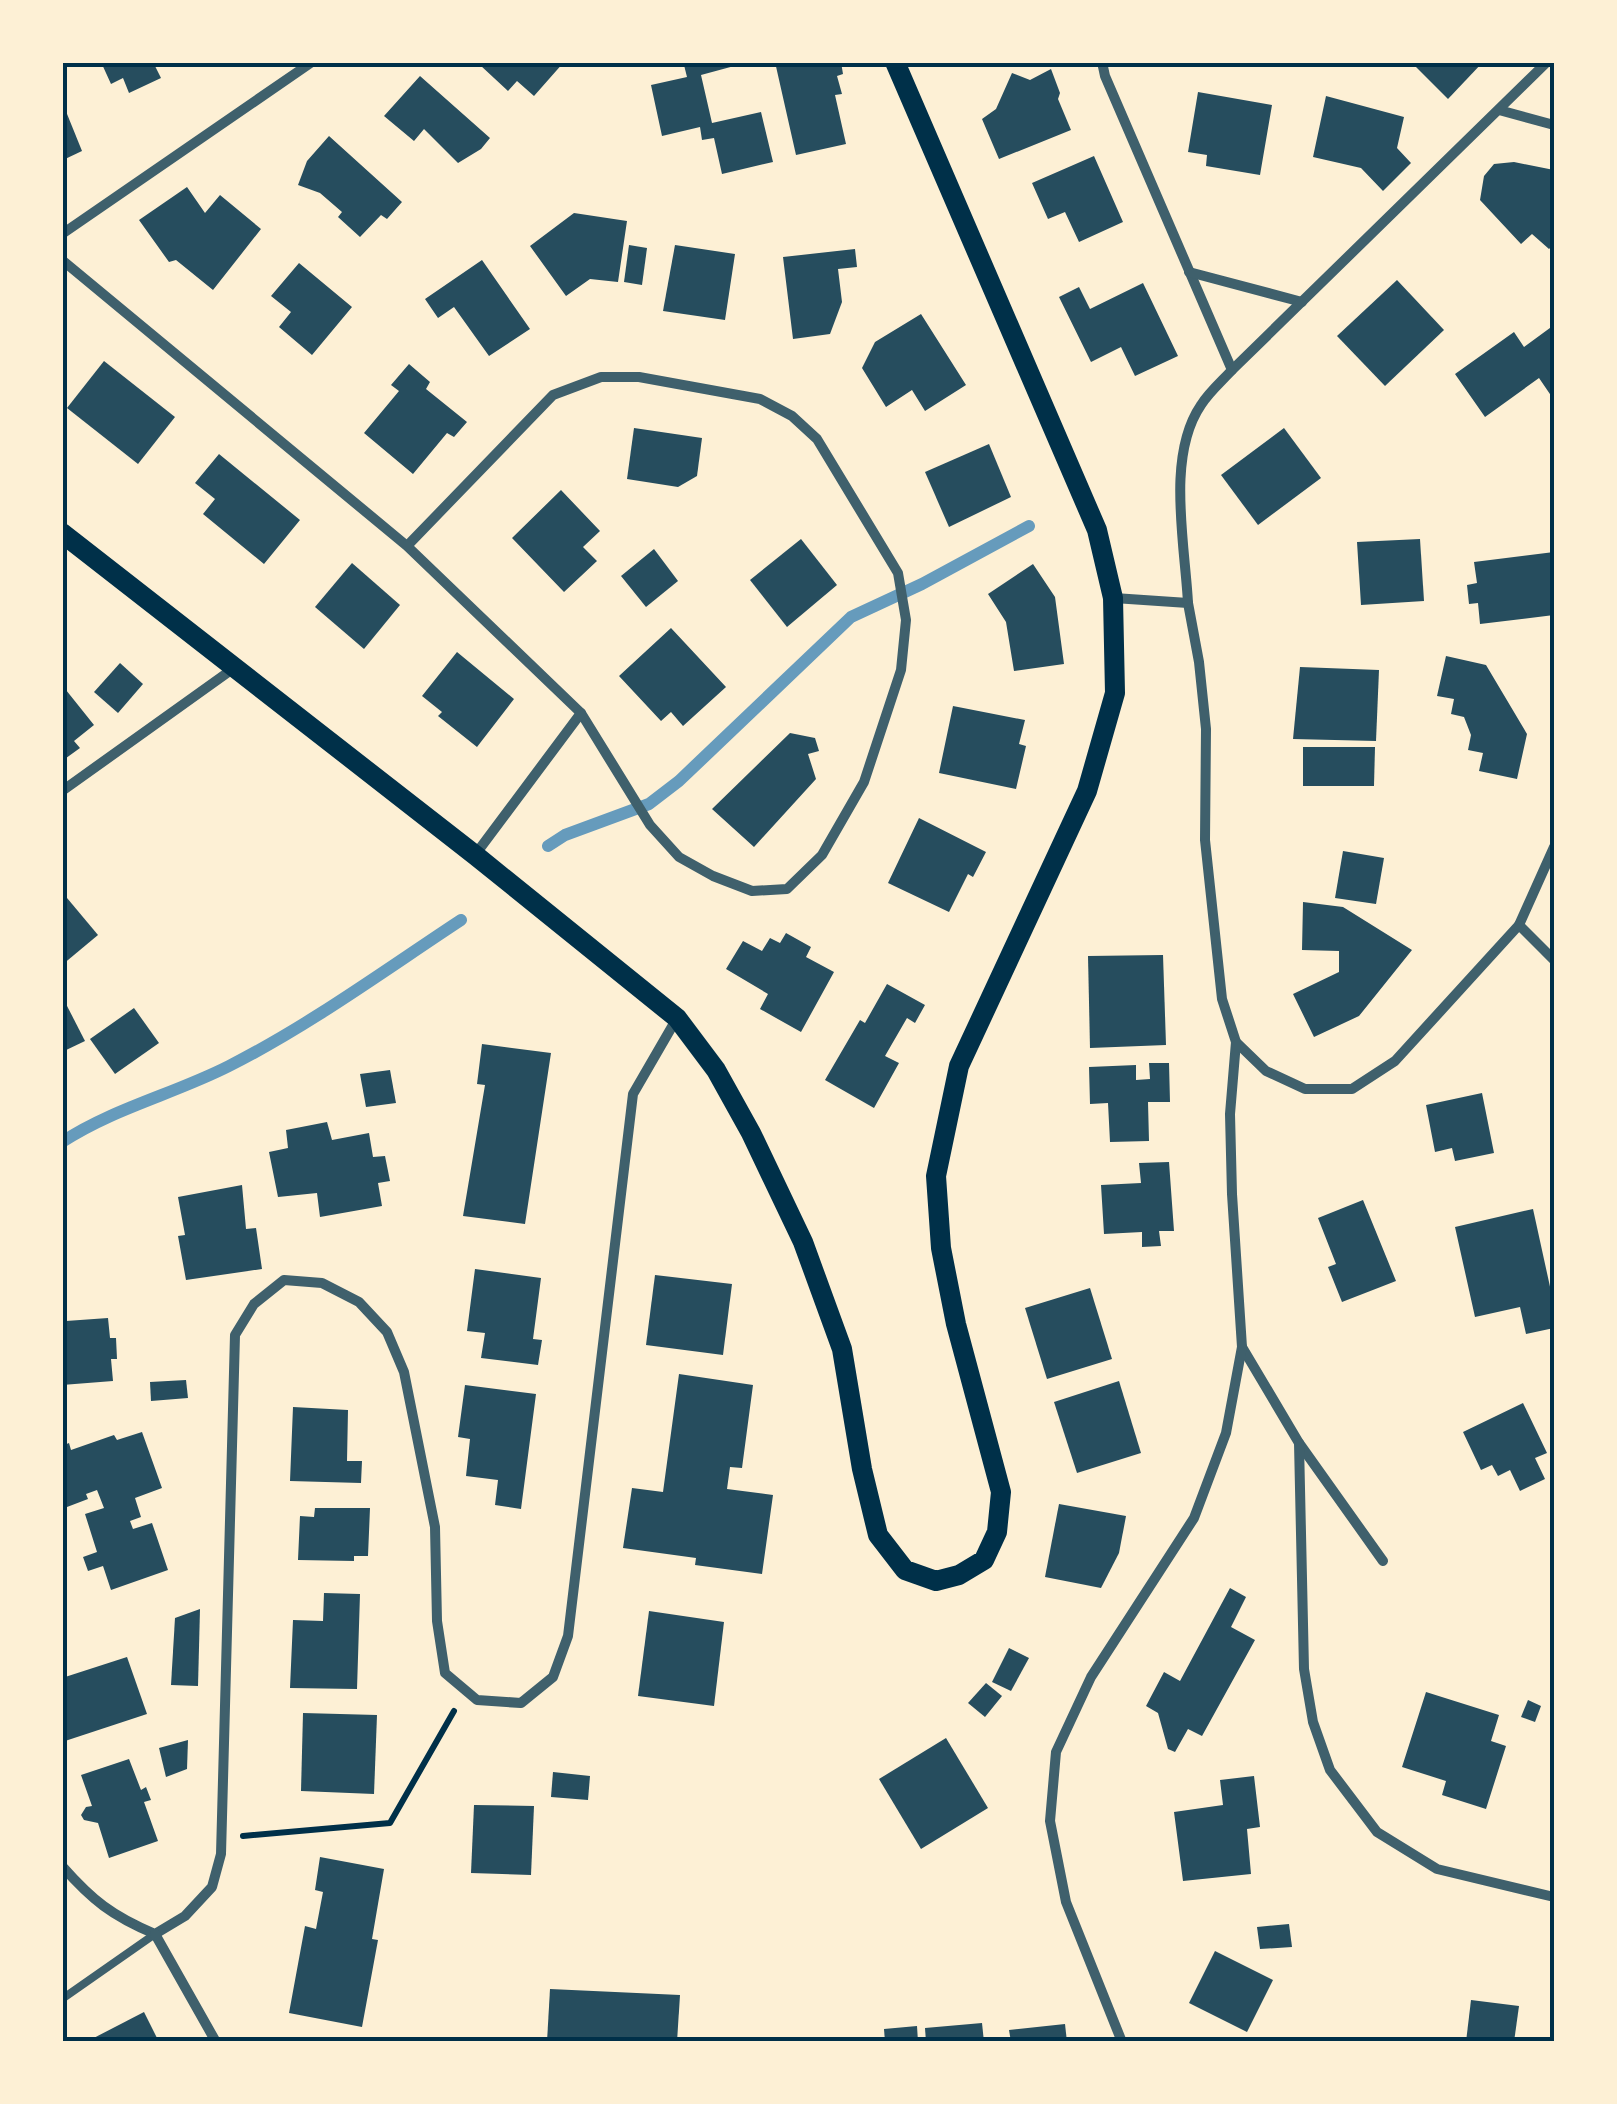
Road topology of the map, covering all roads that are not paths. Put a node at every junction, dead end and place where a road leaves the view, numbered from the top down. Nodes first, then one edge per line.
1 (312, 62) edge
2 (895, 62) edge
3 (1102, 62) edge
4 (1546, 62) edge
5 (1499, 110) junction
6 (1554, 126) edge
7 (62, 234) edge
8 (62, 260) edge
9 (1189, 272) junction
10 (1302, 302) junction
11 (1232, 370) junction
12 (62, 533) edge
13 (407, 546) junction
14 (1113, 598) junction
15 (1188, 603) junction
16 (234, 668) junction
17 (581, 713) junction
18 (62, 791) edge
19 (1554, 847) edge
20 (476, 855) junction
21 (1519, 926) junction
22 (1554, 960) edge
23 (677, 1018) junction
24 (1236, 1042) junction
25 (1242, 1347) junction
26 (1300, 1442) junction
27 (1383, 1561) dead end
28 (62, 1866) edge
29 (1554, 1897) edge
30 (154, 1934) junction
31 (62, 1999) edge
32 (216, 2042) edge
33 (1122, 2042) edge

1 - 7 street
2 - 14 main road
3 - 9 street
4 - 5 street
5 - 6 street
5 - 10 street
8 - 13 street
9 - 10 street
9 - 11 street
10 - 11 street
11 - 15 street
12 - 16 main road
13 - 17 street
13 - 17 street
14 - 15 street
14 - 23 main road
15 - 24 street
16 - 18 street
16 - 20 main road
17 - 20 street
19 - 21 street
20 - 23 main road
21 - 22 street
21 - 24 street
23 - 30 street
24 - 25 street
25 - 26 street
25 - 33 street
26 - 27 street
26 - 29 street
28 - 30 street
30 - 31 lane
30 - 32 street

